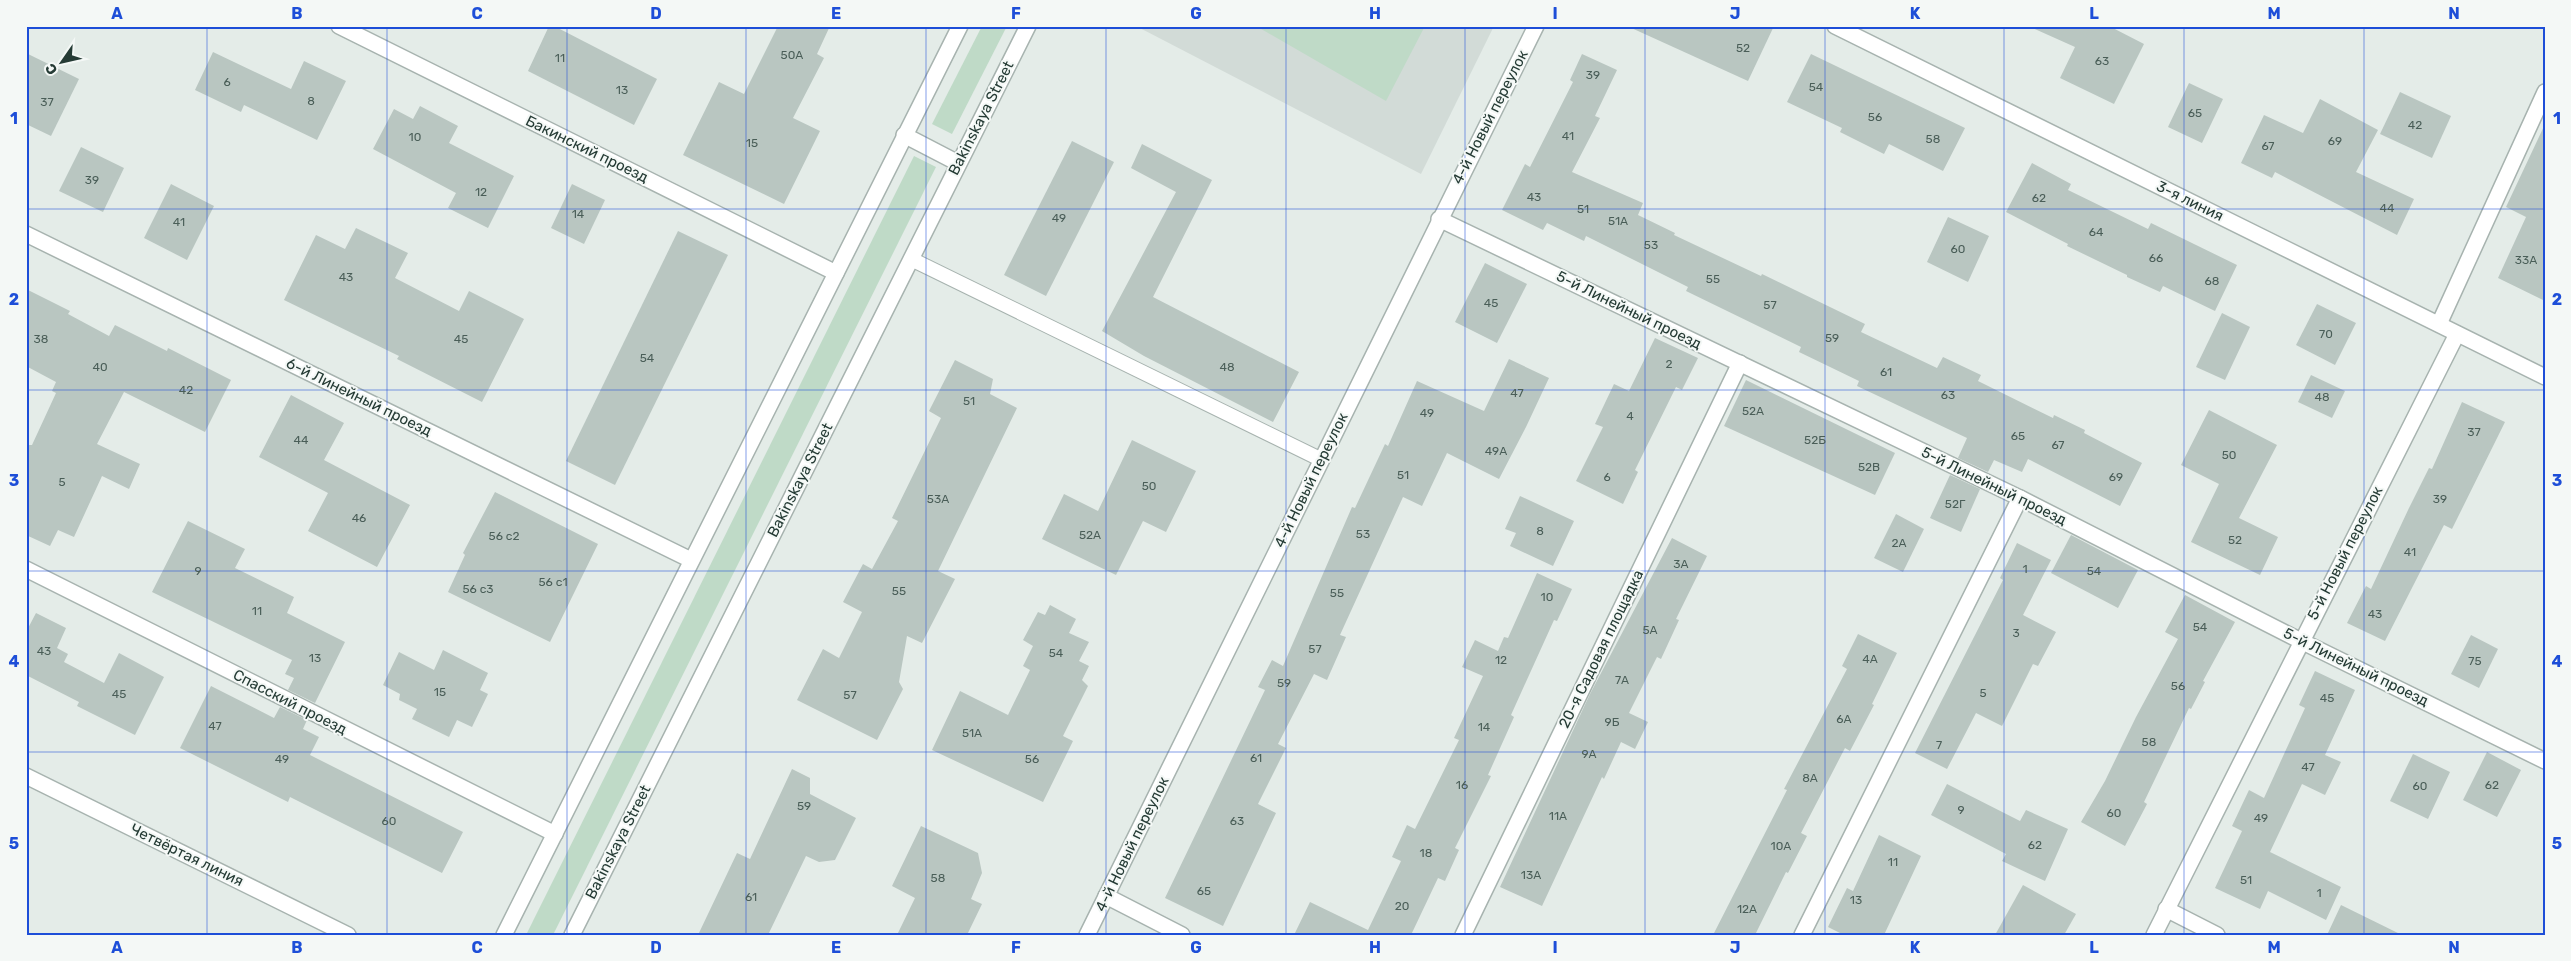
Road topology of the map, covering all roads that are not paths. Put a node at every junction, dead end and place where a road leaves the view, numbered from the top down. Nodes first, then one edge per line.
1 (339, 26) edge
2 (960, 26) edge
3 (1028, 26) edge
4 (1536, 26) edge
5 (1835, 26) edge
6 (2545, 92) edge
7 (904, 135) junction
8 (958, 163) junction
9 (1439, 219) junction
10 (26, 234) edge
11 (910, 259) junction
12 (836, 272) junction
13 (2439, 324) junction
14 (2457, 334) junction
15 (1740, 363) junction
16 (2545, 377) edge
17 (1322, 460) junction
18 (2020, 498) junction
19 (691, 560) junction
20 (26, 569) edge
21 (2301, 640) junction
22 (2545, 760) edge
23 (26, 776) edge
24 (554, 834) junction
25 (1106, 896) junction
26 (2166, 909) junction
27 (348, 935) edge
28 (504, 935) edge
29 (572, 935) edge
30 (1086, 935) edge
31 (1182, 935) edge
32 (1463, 935) edge
33 (1802, 935) edge
34 (2154, 935) edge
35 (2217, 935) edge

1 - 12 street, Бакинский проезд
2 - 7 street
3 - 8 street, Bakinskaya Street
4 - 9 street, 4-й Новый переулок
5 - 13 street, 3-я линия
6 - 13 street
7 - 8 street
7 - 12 street
8 - 11 street, Bakinskaya Street
9 - 15 street, 5-й Линейный проезд
9 - 17 street, 4-й Новый переулок
10 - 19 street, 6-й Линейный проезд
11 - 17 lane
11 - 29 street, Bakinskaya Street
12 - 19 street
13 - 14 street, 3-я линия
14 - 16 street, 3-я линия
14 - 21 street, 5-й Новый переулок
15 - 18 street, 5-й Линейный проезд
15 - 32 street, 20-я Садовая площадка
17 - 25 street, 4-й Новый переулок
18 - 21 street, 5-й Линейный проезд
18 - 33 street
19 - 24 street
20 - 24 street, Спасский проезд
21 - 22 street, 5-й Линейный проезд
21 - 26 street, 5-й Новый переулок
23 - 27 street, Четвёртая линия
24 - 28 street
25 - 30 street, 4-й Новый переулок
25 - 31 street
26 - 34 street, 5-й Новый переулок
26 - 35 street

